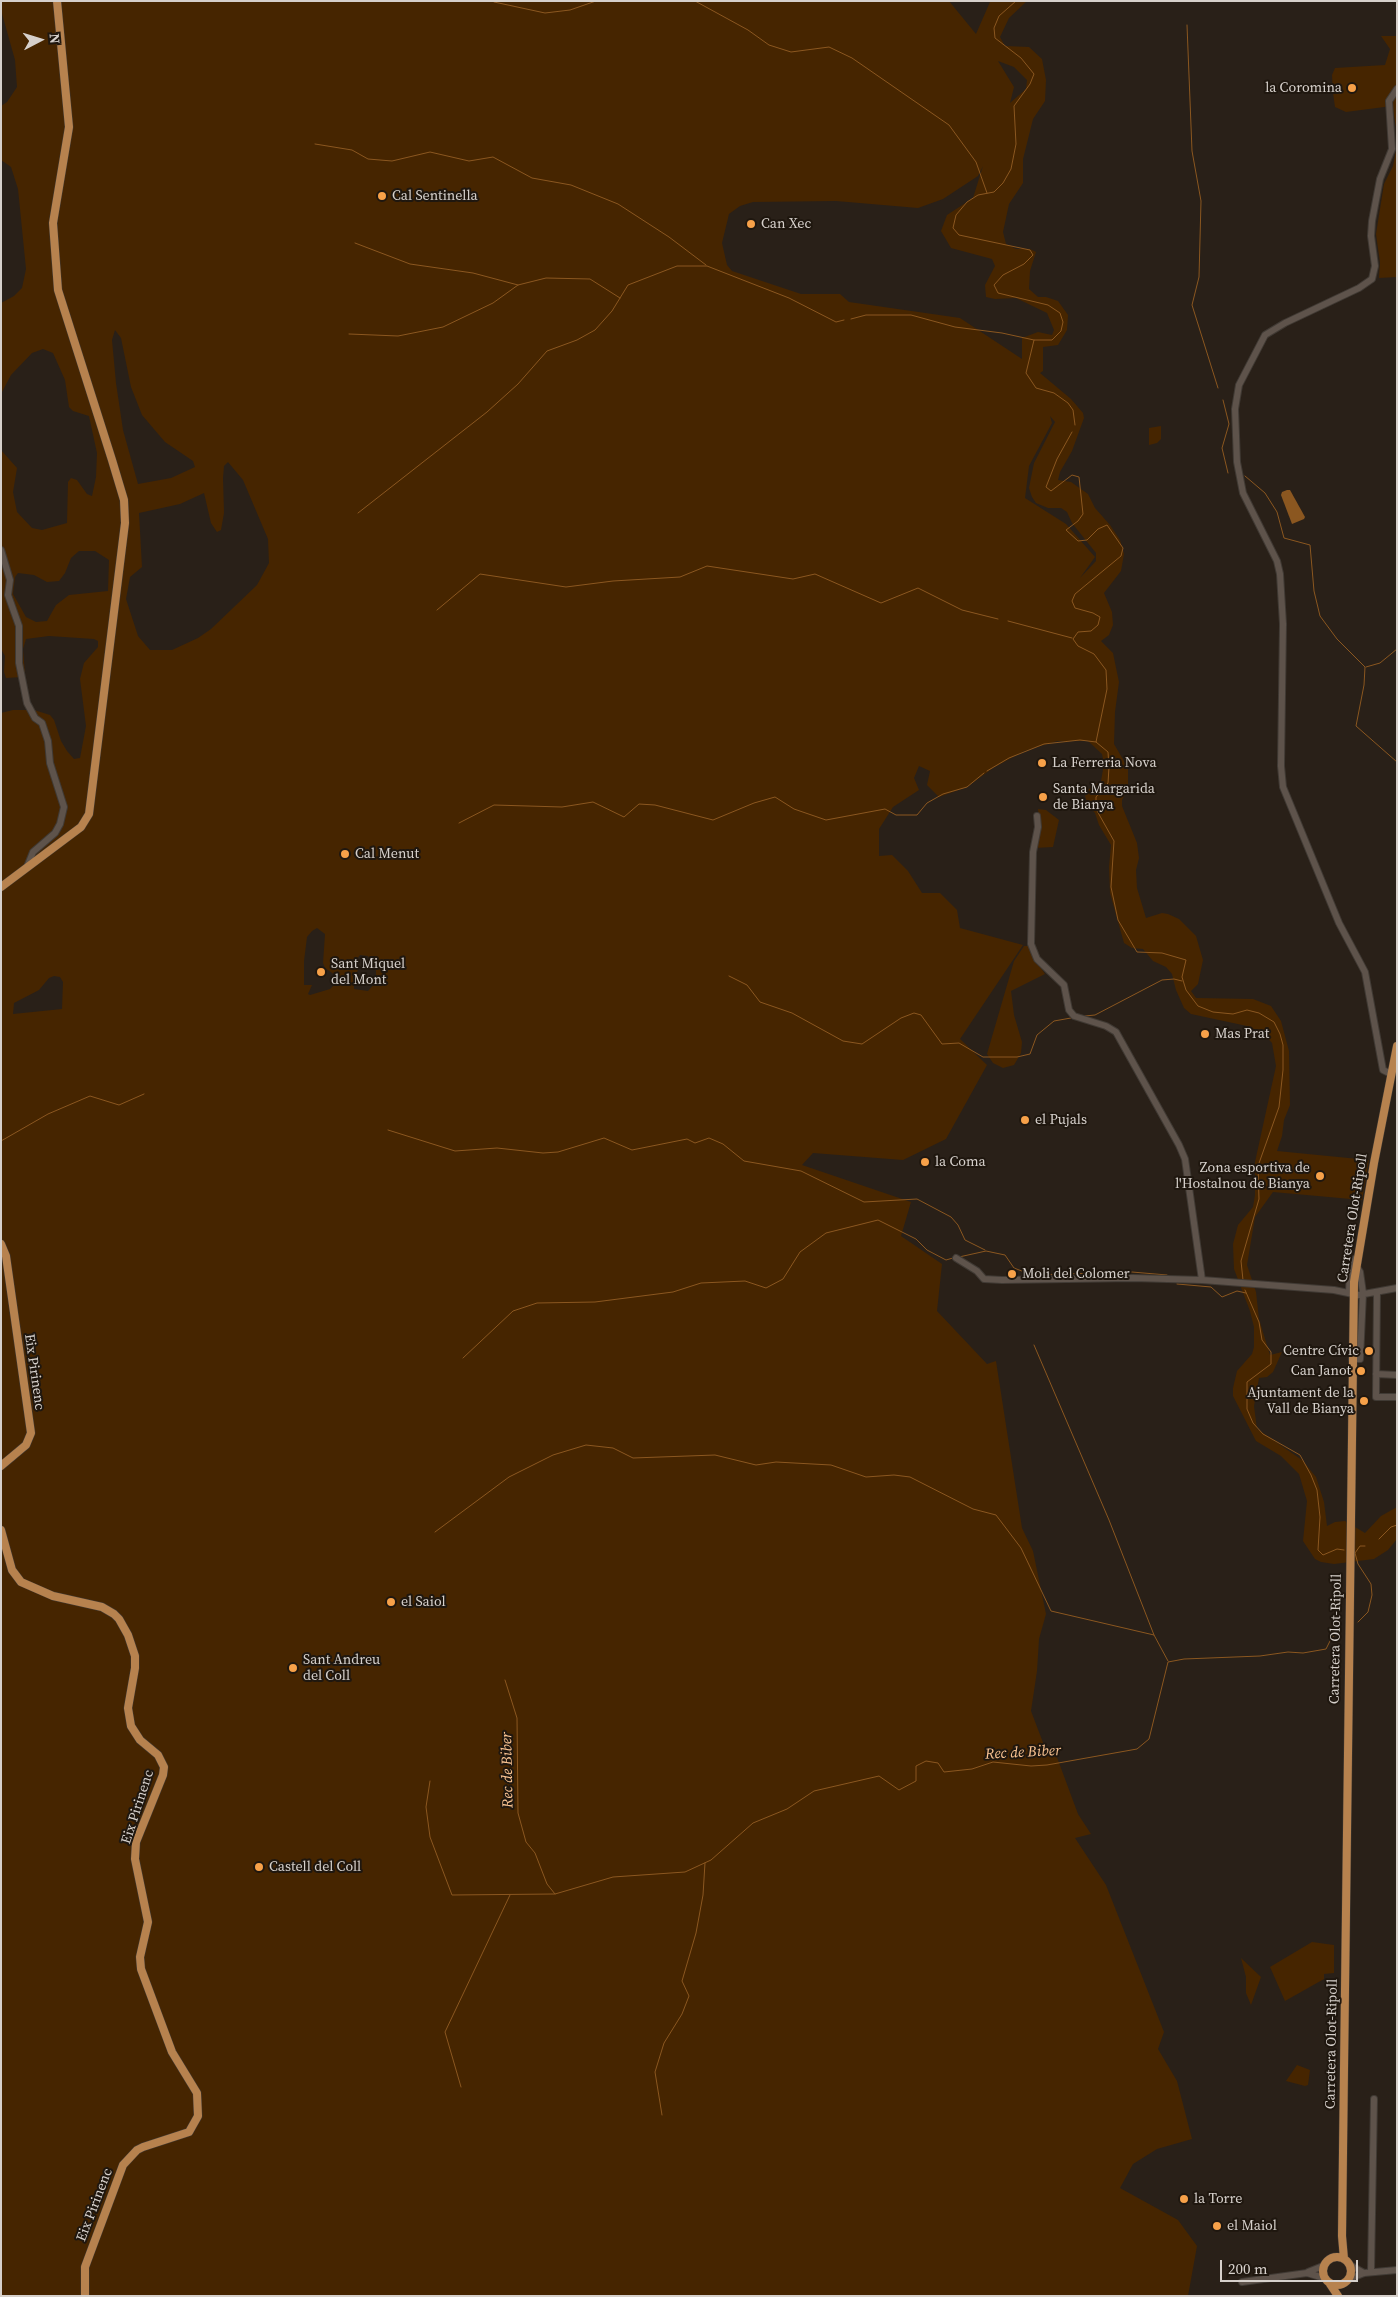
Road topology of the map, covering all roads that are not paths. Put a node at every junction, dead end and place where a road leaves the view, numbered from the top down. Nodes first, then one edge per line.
1 (57, 1) edge
2 (1397, 89) edge
3 (1, 550) edge
4 (1037, 816) dead end
5 (27, 867) junction
6 (1, 887) edge
7 (1397, 1046) edge
8 (1391, 1074) junction
9 (1, 1244) edge
10 (1357, 1256) junction
11 (956, 1258) dead end
12 (1202, 1280) junction
13 (1397, 1288) edge
14 (1374, 1292) junction
15 (1356, 1293) junction
16 (1376, 1374) junction
17 (1397, 1375) edge
18 (1397, 1397) edge
19 (1, 1466) edge
20 (1, 1530) edge
21 (1374, 2099) dead end
22 (1342, 2236) junction
23 (1333, 2257) junction
24 (1344, 2259) junction
25 (1350, 2265) junction
26 (1324, 2266) junction
27 (1397, 2270) edge
28 (1371, 2272) junction
29 (1307, 2273) junction
30 (1364, 2273) junction
31 (1324, 2278) junction
32 (1347, 2281) junction
33 (1242, 2282) dead end
34 (1330, 2284) junction
35 (85, 2296) edge
36 (1338, 2296) edge
37 (1343, 2296) edge

1 - 5 main road
2 - 8 street
3 - 5 street
4 - 12 street
5 - 6 main road
7 - 8 main road, Carretera Olot-Ripoll
8 - 10 main road, Carretera Olot-Ripoll
9 - 19 main road, Eix Pirinenc
10 - 15 main road, Carretera Olot-Ripoll
10 - 15 street
11 - 12 street
12 - 15 street
13 - 14 street
14 - 15 street
14 - 16 street
15 - 22 main road, Carretera Olot-Ripoll
16 - 17 street
16 - 18 street
20 - 35 main road, Eix Pirinenc
21 - 28 street
22 - 23 main road, Carretera Olot-Ripoll
22 - 24 main road, Carretera Olot-Ripoll
23 - 24 main road
23 - 26 main road
24 - 25 main road
25 - 30 street
25 - 32 main road
26 - 29 street
26 - 31 main road
27 - 28 street
28 - 30 street
29 - 31 street
29 - 33 street
30 - 32 street
31 - 34 main road
32 - 34 main road
32 - 37 main road
34 - 36 main road

